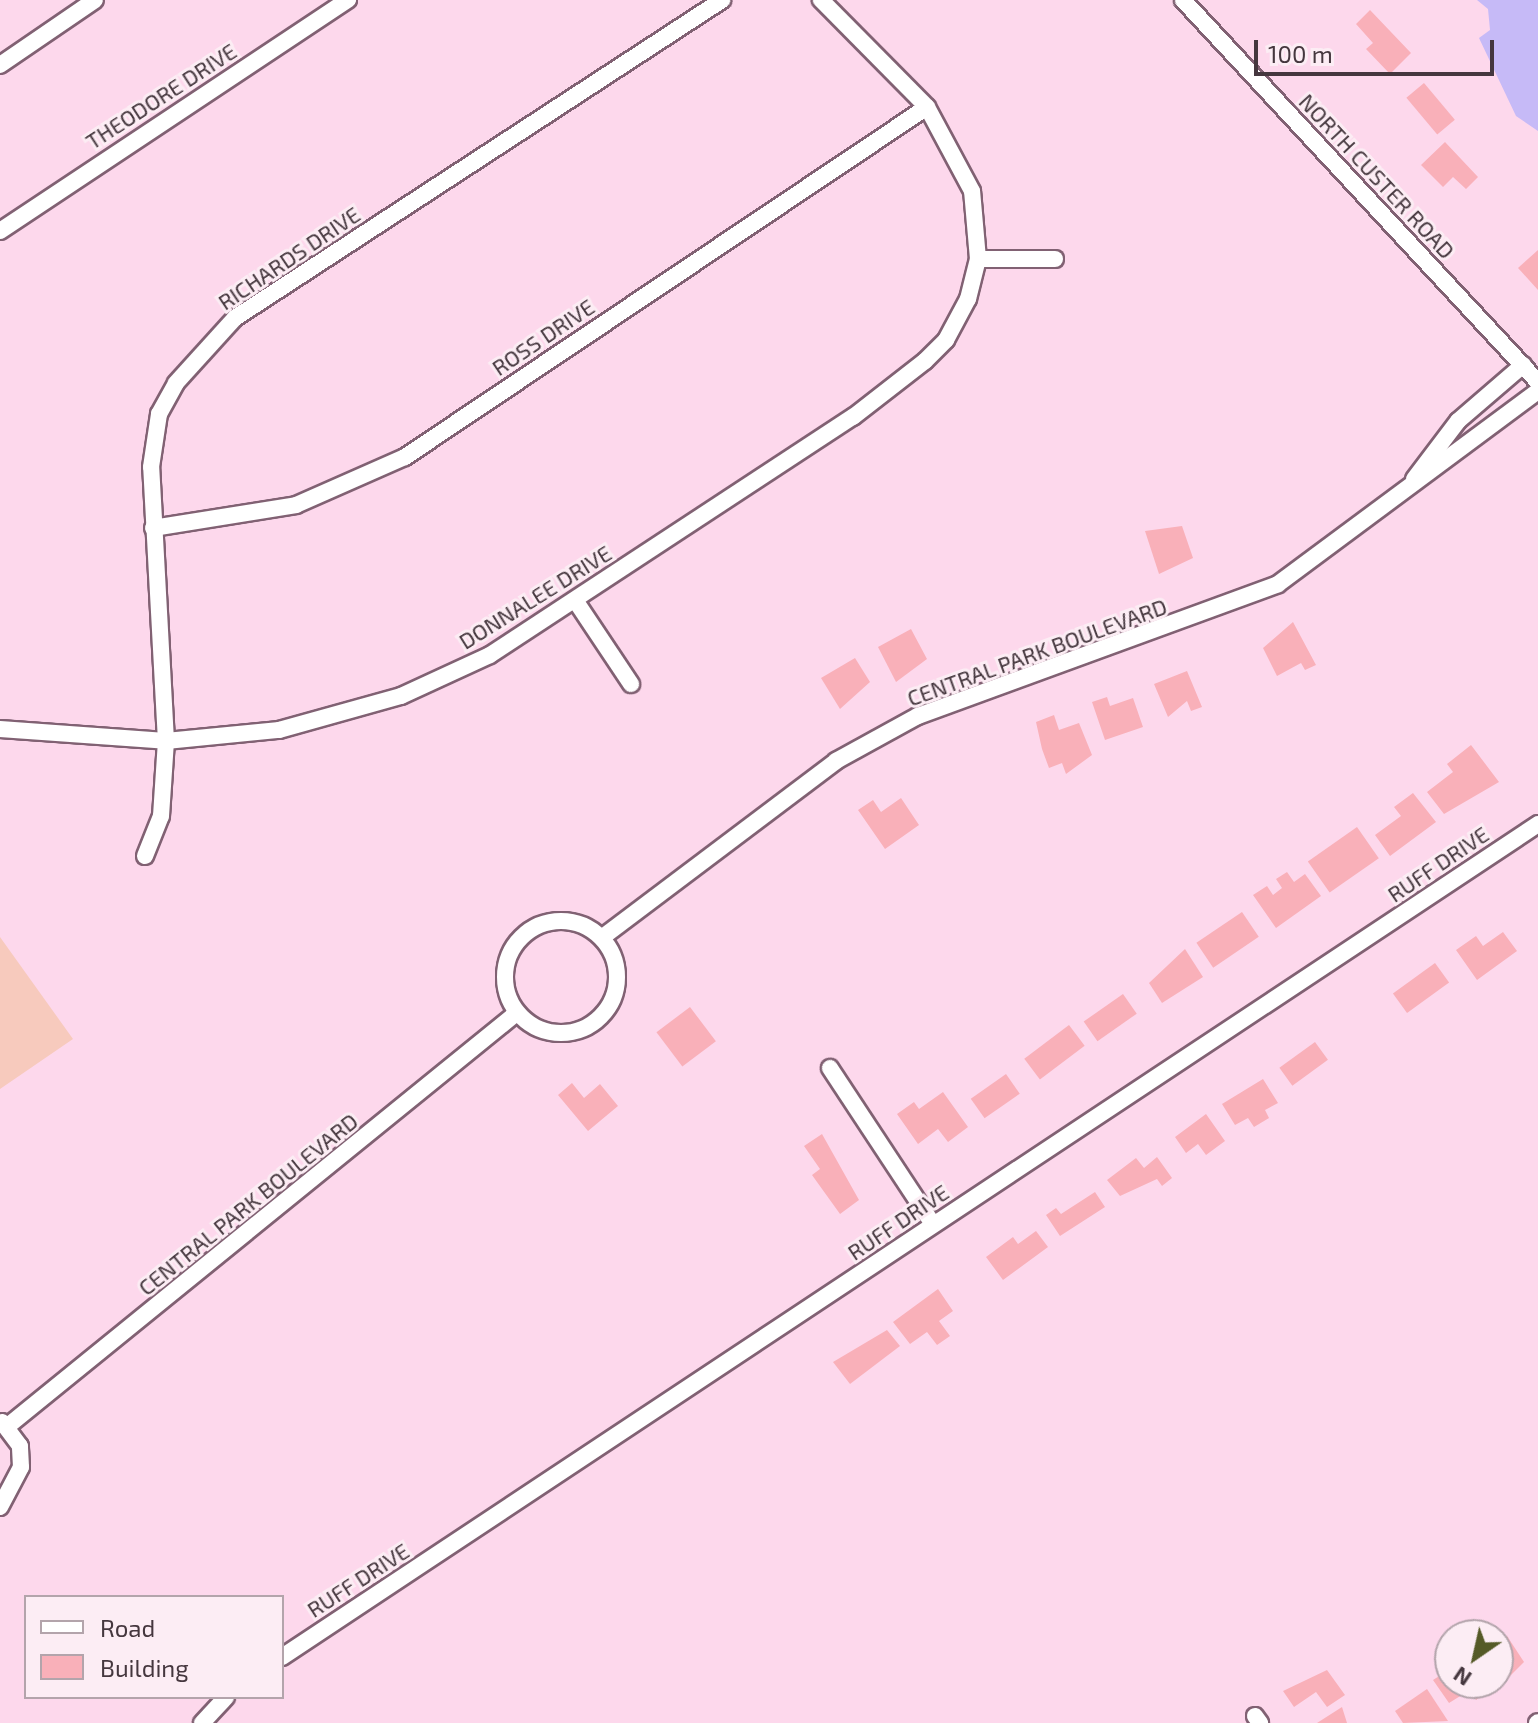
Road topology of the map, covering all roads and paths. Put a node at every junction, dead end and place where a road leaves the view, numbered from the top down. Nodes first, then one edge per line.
1 (95, 0) edge
2 (348, 0) edge
3 (722, 0) edge
4 (821, 0) edge
5 (1183, 0) edge
6 (0, 65) edge
7 (927, 107) junction
8 (0, 231) edge
9 (978, 259) junction
10 (1055, 259) dead end
11 (1523, 365) junction
12 (1538, 382) edge
13 (1538, 391) edge
14 (1414, 479) junction
15 (153, 528) junction
16 (575, 600) junction
17 (631, 684) dead end
18 (0, 729) edge
19 (166, 741) junction
20 (1538, 824) edge
21 (145, 856) dead end
22 (604, 936) junction
23 (514, 1015) junction
24 (830, 1068) dead end
25 (933, 1224) junction
26 (5, 1423) edge
27 (0, 1507) edge
28 (284, 1656) edge
29 (224, 1699) edge
30 (202, 1723) edge

1 - 6 street
2 - 8 street, THEODORE DRIVE
3 - 15 street, RICHARDS DRIVE
4 - 7 street, DONNALEE DRIVE
5 - 11 street, NORTH CUSTER ROAD
7 - 9 street, DONNALEE DRIVE
7 - 15 street, ROSS DRIVE
9 - 10 street
9 - 16 street, DONNALEE DRIVE
11 - 12 street, NORTH CUSTER ROAD
11 - 14 street, CENTRAL PARK BOULEVARD
13 - 14 street, CENTRAL PARK BOULEVARD
14 - 22 street, CENTRAL PARK BOULEVARD
15 - 19 street, RICHARDS DRIVE
16 - 17 street
16 - 19 street, DONNALEE DRIVE
18 - 19 street, DONNALEE DRIVE
19 - 21 street, RICHARDS DRIVE
20 - 25 street, RUFF DRIVE
22 - 23 street
22 - 23 street
23 - 26 street, CENTRAL PARK BOULEVARD
24 - 25 street
25 - 28 street, RUFF DRIVE
26 - 27 street, CENTRAL PARK BOULEVARD
29 - 30 street

